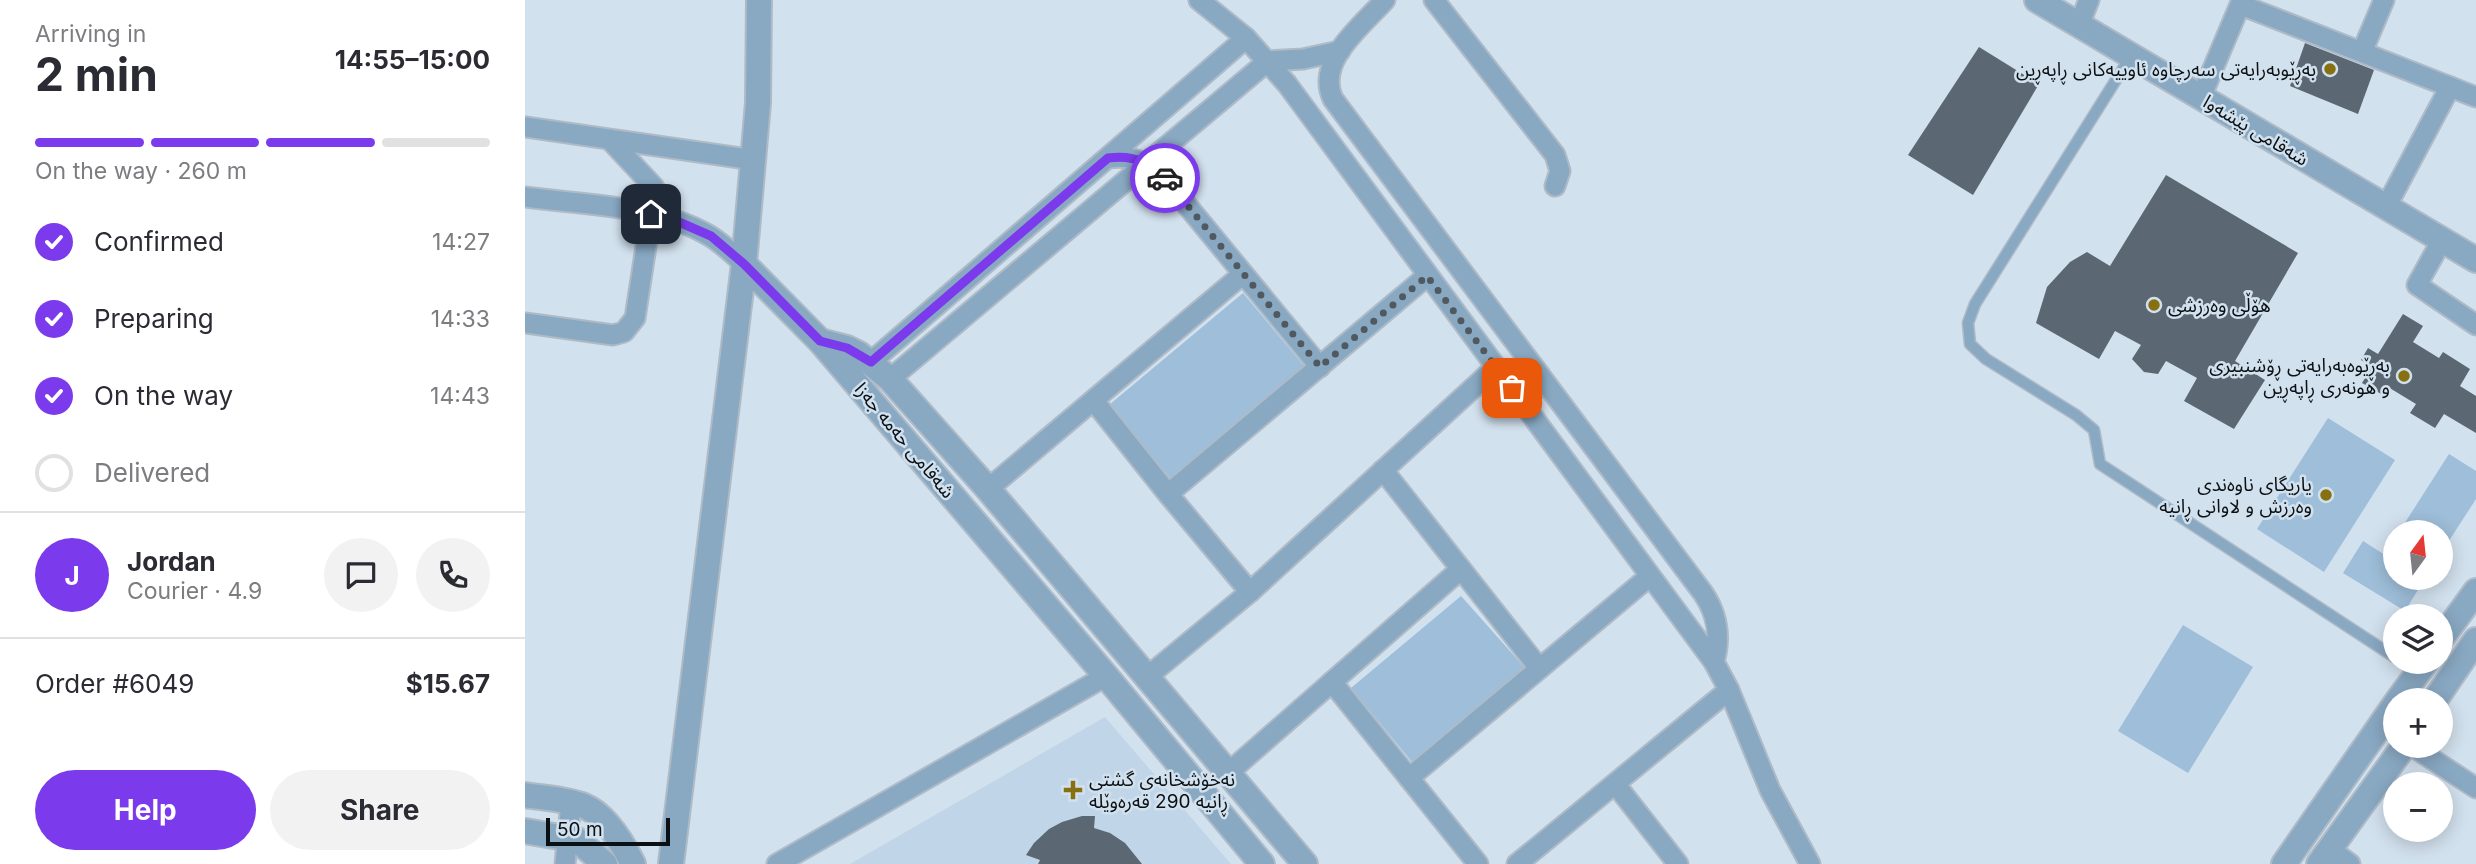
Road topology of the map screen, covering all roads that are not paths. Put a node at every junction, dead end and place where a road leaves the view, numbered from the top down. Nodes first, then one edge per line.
1 (759, 0) edge
2 (1199, 0) edge
3 (1385, 0) edge
4 (1434, 0) edge
5 (2037, 0) edge
6 (2089, 0) edge
7 (2385, 0) edge
8 (2242, 2) edge
9 (2078, 25) junction
10 (1246, 38) junction
11 (1340, 51) junction
12 (2362, 52) junction
13 (2131, 56) junction
14 (1268, 61) junction
15 (2450, 87) junction
16 (2201, 97) junction
17 (2476, 97) edge
18 (525, 127) edge
19 (610, 139) junction
20 (1108, 158) junction
21 (754, 160) junction
22 (1148, 164) junction
23 (1555, 187) dead end
24 (525, 197) edge
25 (2386, 207) junction
26 (651, 214) junction
27 (672, 219) junction
28 (2442, 240) junction
29 (2476, 261) edge
30 (744, 264) junction
31 (1243, 274) junction
32 (1427, 276) junction
33 (525, 323) edge
34 (2476, 325) edge
35 (820, 341) junction
36 (871, 362) junction
37 (1320, 367) junction
38 (1496, 367) junction
39 (890, 379) junction
40 (1094, 401) junction
41 (1383, 470) junction
42 (988, 489) junction
43 (1168, 494) junction
44 (1461, 569) junction
45 (1650, 576) junction
46 (2476, 591) edge
47 (1249, 592) junction
48 (2453, 623) edge
49 (2476, 640) edge
50 (2383, 650) edge
51 (1714, 662) junction
52 (1539, 668) junction
53 (1106, 676) junction
54 (1147, 677) junction
55 (1332, 682) junction
56 (2443, 688) edge
57 (1729, 690) junction
58 (2383, 722) edge
59 (2394, 758) edge
60 (2430, 758) edge
61 (1228, 773) junction
62 (1409, 778) junction
63 (1616, 785) junction
64 (2476, 788) edge
65 (525, 795) edge
66 (571, 803) junction
67 (525, 831) edge
68 (569, 837) junction
69 (2324, 857) edge
70 (565, 864) edge
71 (605, 864) edge
72 (633, 864) edge
73 (671, 864) edge
74 (777, 864) edge
75 (1262, 864) edge
76 (1305, 864) edge
77 (1478, 864) edge
78 (1517, 864) edge
79 (1678, 864) edge
80 (1809, 864) edge
81 (2284, 864) edge
82 (2350, 864) edge

1 - 21 street
2 - 10 street
3 - 11 street
4 - 23 street
5 - 9 street, شەقامی پێشەوا
6 - 9 street
7 - 12 street
8 - 12 street
8 - 16 street
9 - 13 street, شەقامی پێشەوا
10 - 14 street
10 - 20 street
11 - 14 street
11 - 51 street
12 - 15 street
13 - 16 street, شەقامی پێشەوا
13 - 50 lane
14 - 22 street
14 - 32 street
15 - 17 street
15 - 25 street
16 - 25 street, شەقامی پێشەوا
18 - 19 street
19 - 21 street
19 - 27 street
20 - 22 street
20 - 36 street
21 - 30 street
22 - 31 street
22 - 39 street
24 - 26 street
25 - 28 street, شەقامی پێشەوا
26 - 27 street
26 - 33 street
27 - 30 street
28 - 29 street, شەقامی پێشەوا
28 - 34 street
30 - 35 street
30 - 73 street
31 - 37 street
31 - 40 street
32 - 37 street
32 - 38 street
35 - 36 street, شەقامی حەمە جەزا
35 - 53 street, شەقامی حەمە جەزا
36 - 39 street, شەقامی حەمە جەزا
37 - 43 street
38 - 41 street
38 - 45 street
39 - 42 street, شەقامی حەمە جەزا
40 - 42 street
40 - 43 street
41 - 44 street
41 - 47 street
42 - 54 street, شەقامی حەمە جەزا
43 - 47 street
44 - 52 street
44 - 55 street
45 - 51 street
45 - 52 street
46 - 48 street
47 - 54 street
49 - 56 street
51 - 57 street
52 - 62 street
53 - 74 street
53 - 75 street, شەقامی حەمە جەزا
54 - 61 street, شەقامی حەمە جەزا
55 - 61 street
55 - 62 street
57 - 63 street
57 - 80 street
58 - 81 street
59 - 69 street
60 - 64 street
61 - 76 street, شەقامی حەمە جەزا
62 - 77 street
63 - 78 street
63 - 79 street
65 - 66 street
66 - 68 street
66 - 72 street
67 - 68 street
68 - 70 street
68 - 71 street
69 - 82 street

